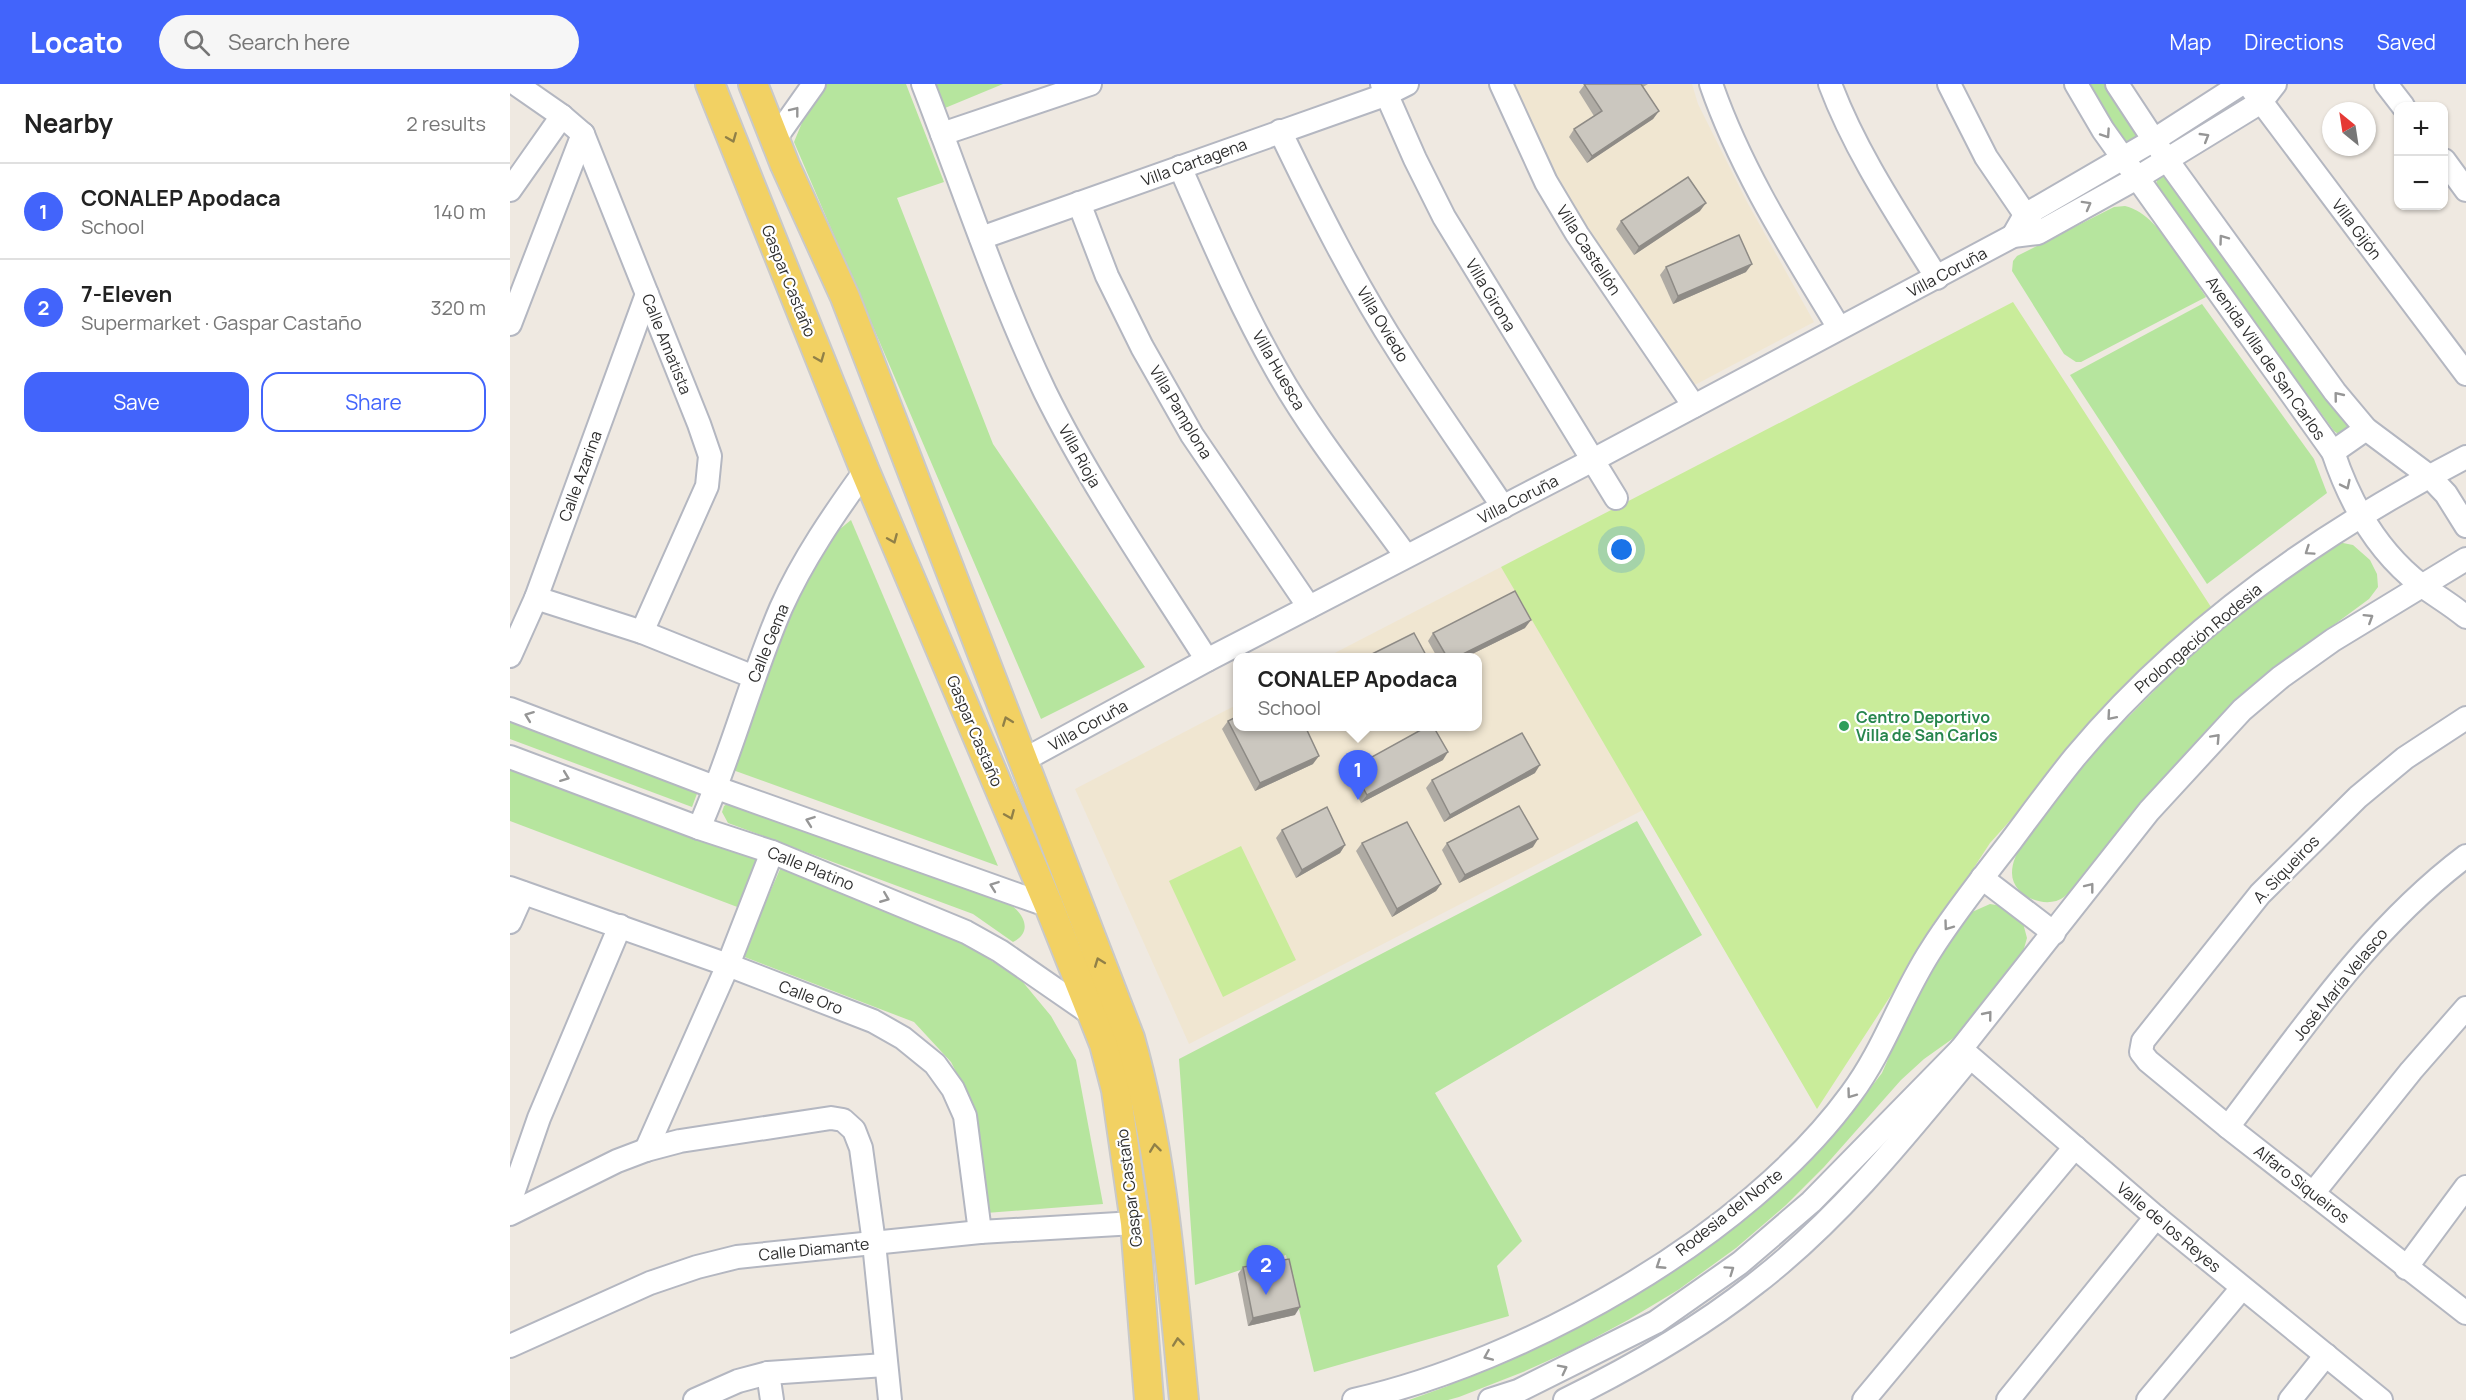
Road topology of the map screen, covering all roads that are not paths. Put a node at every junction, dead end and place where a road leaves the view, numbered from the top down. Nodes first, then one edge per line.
1 (516, 84) edge
2 (710, 84) edge
3 (753, 84) edge
4 (814, 84) edge
5 (923, 84) edge
6 (1090, 84) edge
7 (1407, 84) edge
8 (1501, 84) edge
9 (1711, 84) edge
10 (1830, 84) edge
11 (1948, 84) edge
12 (2076, 84) edge
13 (2117, 84) edge
14 (2241, 84) edge
15 (2248, 84) edge
16 (2275, 84) edge
17 (2386, 84) edge
18 (1384, 90) edge
19 (2261, 102) junction
20 (2400, 102) edge
21 (562, 116) junction
22 (1280, 131) junction
23 (583, 134) junction
24 (942, 134) junction
25 (2154, 140) junction
26 (780, 152) junction
27 (2122, 158) junction
28 (2167, 160) junction
29 (2448, 165) edge
30 (1180, 167) junction
31 (2137, 178) junction
32 (751, 184) junction
33 (510, 190) edge
34 (2466, 190) edge
35 (1078, 203) junction
36 (2032, 224) junction
37 (981, 238) junction
38 (1937, 278) junction
39 (516, 288) edge
40 (647, 294) junction
41 (510, 324) edge
42 (1839, 328) junction
43 (2466, 374) edge
44 (1694, 406) junction
45 (2366, 429) junction
46 (2333, 453) junction
47 (2466, 457) edge
48 (1593, 460) junction
49 (865, 471) junction
50 (2429, 476) junction
51 (1616, 498) dead end
52 (1503, 507) junction
53 (2361, 517) junction
54 (2466, 526) edge
55 (1406, 556) junction
56 (2466, 559) edge
57 (2421, 585) junction
58 (536, 597) junction
59 (1309, 607) junction
60 (2466, 617) edge
61 (642, 632) junction
62 (510, 656) edge
63 (1207, 660) junction
64 (754, 676) junction
65 (510, 709) edge
66 (2466, 718) edge
67 (510, 757) edge
68 (1022, 761) junction
69 (717, 788) junction
70 (699, 828) junction
71 (772, 852) junction
72 (2466, 856) edge
73 (1982, 878) junction
74 (516, 890) edge
75 (1049, 906) junction
76 (510, 922) edge
77 (620, 926) junction
78 (2054, 933) junction
79 (728, 965) junction
80 (2466, 1008) edge
81 (1094, 1017) junction
82 (2141, 1052) joint
83 (1966, 1053) junction
84 (2228, 1127) junction
85 (2075, 1148) junction
86 (646, 1150) junction
87 (2466, 1187) edge
88 (2314, 1192) junction
89 (510, 1202) edge
90 (510, 1214) edge
91 (2156, 1218) junction
92 (1135, 1223) junction
93 (980, 1232) junction
94 (874, 1243) junction
95 (2406, 1268) junction
96 (2242, 1288) junction
97 (2466, 1313) edge
98 (510, 1346) edge
99 (2325, 1355) junction
100 (885, 1365) junction
101 (768, 1373) junction
102 (1518, 1391) junction
103 (695, 1400) edge
104 (772, 1400) edge
105 (890, 1400) edge
106 (1149, 1400) edge
107 (1184, 1400) edge
108 (1354, 1400) edge
109 (1490, 1400) edge
110 (1558, 1400) edge
111 (1565, 1400) edge
112 (1864, 1400) edge
113 (2008, 1400) edge
114 (2148, 1400) edge
115 (2290, 1400) edge
116 (2382, 1400) edge

1 - 21 street, Calle Amatista
2 -> 32 main road, Gaspar Castaño
3 - 26 main road, Gaspar Castaño
26 -> 4 street
5 - 24 street, Villa Rioja
6 - 24 street
7 - 18 street, Villa Cartagena
8 - 44 street, Villa Castellón
9 - 42 street
10 - 38 street
11 - 36 street
12 -> 27 street, Avenida Villa de San Carlos
13 - 25 street, Avenida Villa de San Carlos
14 - 25 street, Villa Coruña
15 - 19 street, Villa Gijón
16 - 19 street
17 - 20 street
18 - 22 street, Villa Cartagena
18 - 48 street, Villa Girona
28 -> 19 street
19 - 43 street, Villa Gijón
21 - 23 street, Calle Amatista
21 - 33 street
22 - 30 street, Villa Cartagena
22 - 52 street, Villa Oviedo
23 - 39 street
23 - 40 street, Calle Amatista
24 - 37 street, Villa Rioja
25 - 27 street, Villa Coruña
25 - 28 street, Avenida Villa de San Carlos
26 - 32 main road
68 -> 26 main road, Gaspar Castaño
27 - 31 street, Avenida Villa de San Carlos
27 - 36 street, Villa Coruña
28 - 31 street
45 -> 28 street, Avenida Villa de San Carlos
29 - 34 street
30 - 35 street, Villa Cartagena
30 - 55 street, Villa Huesca
36 -> 31 street
31 - 46 street, Avenida Villa de San Carlos
32 -> 49 main road, Gaspar Castaño
35 - 37 street, Villa Cartagena
35 - 59 street, Villa Pamplona
36 - 38 street, Villa Coruña
37 - 63 street, Villa Rioja
38 - 42 street, Villa Coruña
39 - 41 street
40 - 58 street, Calle Azarina
40 - 61 street, Calle Amatista
42 - 44 street, Villa Coruña
44 - 48 street, Villa Coruña
45 - 46 street
45 - 50 street, Avenida Villa de San Carlos
46 -> 53 street, Avenida Villa de San Carlos
47 - 50 street, Prolongación Rodesia
48 - 51 street, Villa Girona
48 - 52 street, Villa Coruña
49 - 64 street, Calle Gema
49 -> 75 main road, Gaspar Castaño
50 - 53 street, Prolongación Rodesia
50 - 54 street, Avenida Villa de San Carlos
52 - 55 street, Villa Coruña
53 - 57 street, Avenida Villa de San Carlos
53 -> 73 street, Prolongación Rodesia
55 - 59 street, Villa Coruña
56 - 57 street
57 - 60 street, Avenida Villa de San Carlos
78 -> 57 street
58 - 61 street
58 - 62 street, Calle Azarina
59 - 63 street, Villa Coruña
61 - 64 street
63 - 68 street, Villa Coruña
64 - 69 street, Calle Gema
69 -> 65 street
66 - 82 street, A. Siqueiros
67 -> 70 street, Calle Platino
107 -> 68 main road, Gaspar Castaño
69 - 70 street, Calle Gema
75 -> 69 street
70 - 71 street, Calle Platino
71 - 79 street
71 -> 81 street, Calle Platino
72 - 84 street, José María Velasco
73 - 78 street
73 -> 108 street, Rodesia del Norte
74 - 76 street
74 - 77 street, Calle Oro
75 - 81 main road, Gaspar Castaño
77 - 79 street, Calle Oro
77 - 89 street
83 -> 78 street
79 - 86 street
79 - 93 street, Calle Oro
80 - 88 street
81 - 92 main road, Gaspar Castaño
82 - 84 street, Alfaro Siqueiros
83 - 85 street, Valle de los Reyes
102 -> 83 street
83 - 111 street
84 - 88 street, Alfaro Siqueiros
85 - 91 street, Valle de los Reyes
85 - 112 street
86 - 90 street
86 - 94 street
87 - 95 street
88 - 95 street, Alfaro Siqueiros
91 - 96 street, Valle de los Reyes
91 - 113 street
92 - 93 street, Calle Diamante
92 - 106 main road, Gaspar Castaño
93 - 94 street, Calle Diamante
94 - 98 street, Calle Diamante
94 - 100 street
95 - 97 street, Alfaro Siqueiros
96 - 99 street, Valle de los Reyes
96 - 114 street
99 - 115 street
99 - 116 street, Valle de los Reyes
100 - 101 street
100 - 105 street
101 - 103 street
101 - 104 street
102 - 109 street
102 - 110 street

